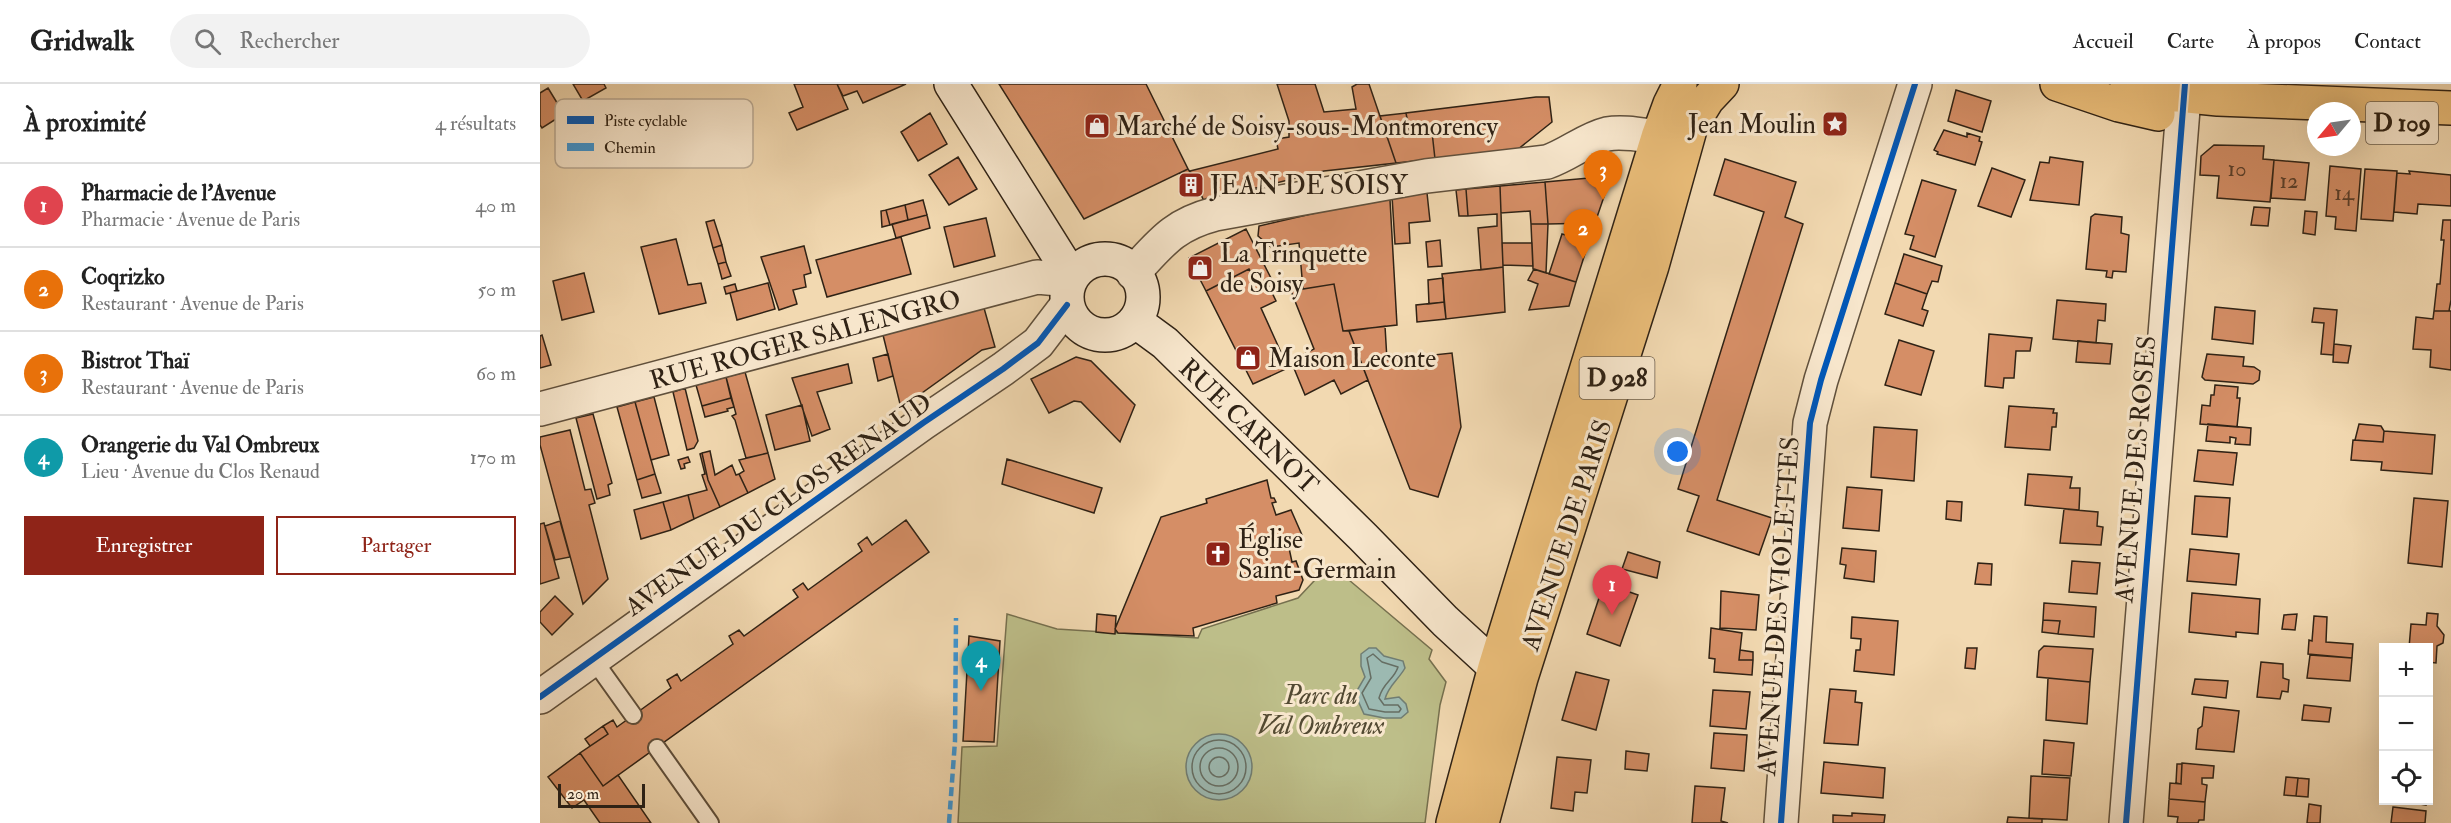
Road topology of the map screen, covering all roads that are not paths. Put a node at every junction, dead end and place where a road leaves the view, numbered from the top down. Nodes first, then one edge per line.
1 (951, 84) edge
2 (1680, 84) edge
3 (1722, 84) edge
4 (1915, 84) edge
5 (2057, 84) edge
6 (2127, 84) edge
7 (2184, 99) edge
8 (2451, 108) edge
9 (2307, 119) edge
10 (2361, 121) edge
11 (2451, 125) edge
12 (1658, 137) junction
13 (1133, 273) junction
14 (1072, 297) junction
15 (1135, 321) junction
16 (540, 409) edge
17 (593, 659) junction
18 (1508, 673) junction
19 (540, 697) edge
20 (633, 715) dead end
21 (657, 748) dead end
22 (710, 823) edge
23 (1453, 823) edge
24 (1482, 823) edge
25 (1781, 823) edge
26 (2126, 823) edge

1 - 14 street
2 - 12 main road, AVENUE DE PARIS / D 928
3 - 18 main road, AVENUE DE PARIS / D 928
4 - 25 street, AVENUE DES VIOLETTES
5 - 7 main road, D 109
6 - 7 main road, D 109
7 - 8 main road, D 109
7 - 9 main road, D 109
7 - 26 street, AVENUE DES ROSES
10 - 11 main road, D 109
12 - 13 street
12 - 18 main road, AVENUE DE PARIS / D 928
13 - 14 street
13 - 15 street
14 - 15 street
14 - 16 street, RUE ROGER SALENGRO
14 - 17 street, AVENUE DU CLOS RENAUD
15 - 18 street, RUE CARNOT
17 - 19 street, AVENUE DU CLOS RENAUD
17 - 20 lane
18 - 23 main road, AVENUE DE PARIS / D 928
18 - 24 main road, AVENUE DE PARIS / D 928
21 - 22 lane

